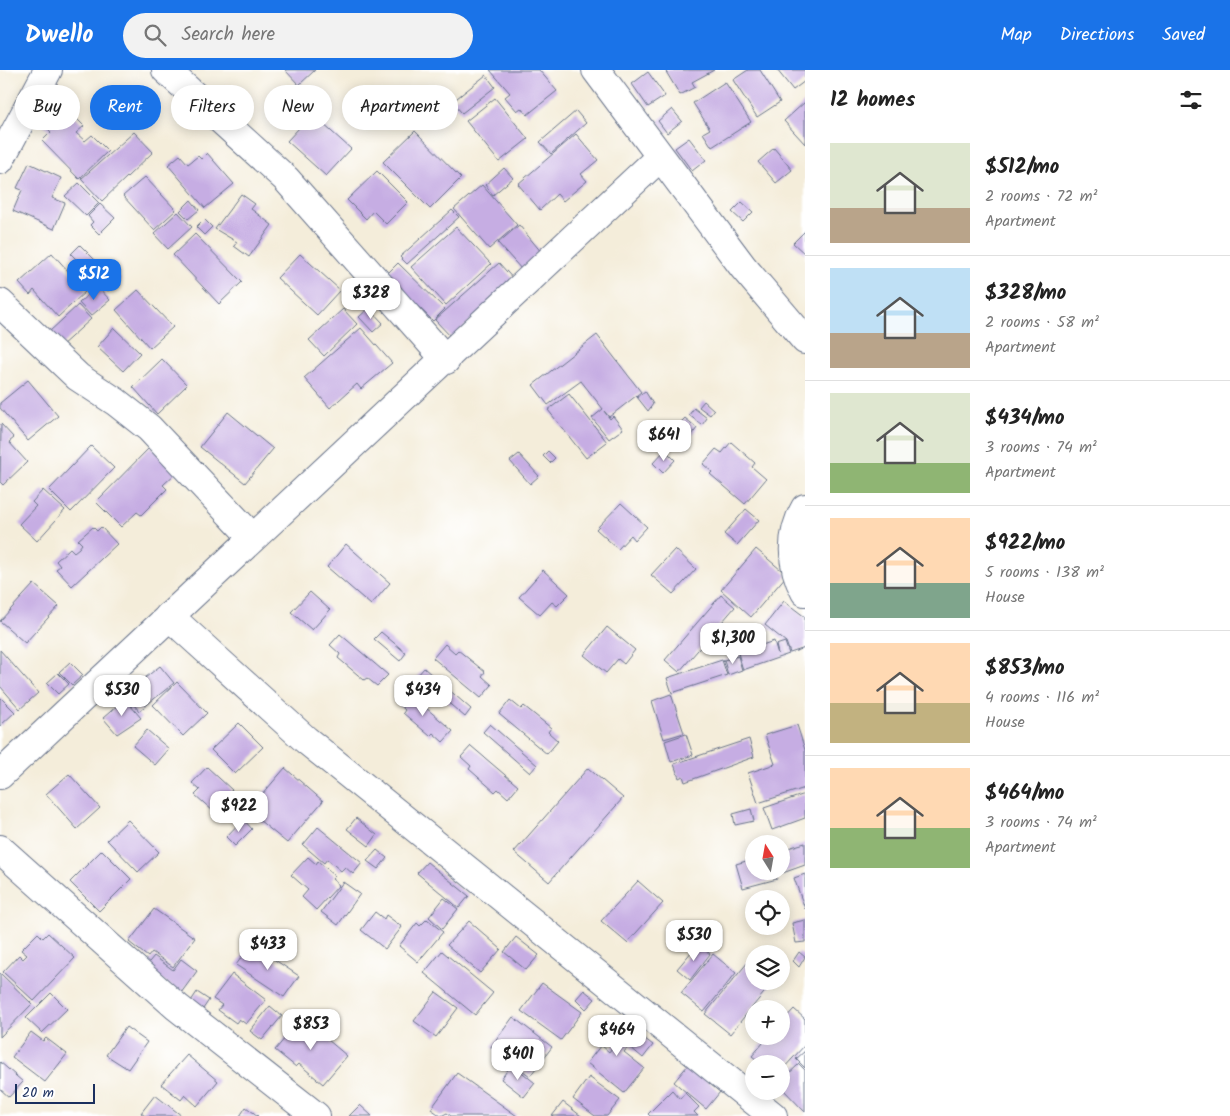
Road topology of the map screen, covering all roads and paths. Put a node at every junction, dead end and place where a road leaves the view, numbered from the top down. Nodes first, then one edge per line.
1 (48, 70) edge
2 (166, 70) edge
3 (596, 70) edge
4 (660, 157) junction
5 (0, 160) edge
6 (0, 304) edge
7 (805, 340) edge
8 (446, 360) junction
9 (805, 508) edge
10 (252, 537) junction
11 (805, 592) edge
12 (169, 616) junction
13 (0, 775) edge
14 (0, 849) edge
15 (316, 1116) edge
16 (773, 1116) edge

1 - 5 street
2 - 8 street
3 - 4 street
4 - 7 street
4 - 8 street
6 - 10 street
8 - 10 street
9 - 11 street
10 - 12 street
12 - 13 street
12 - 16 street
14 - 15 street

